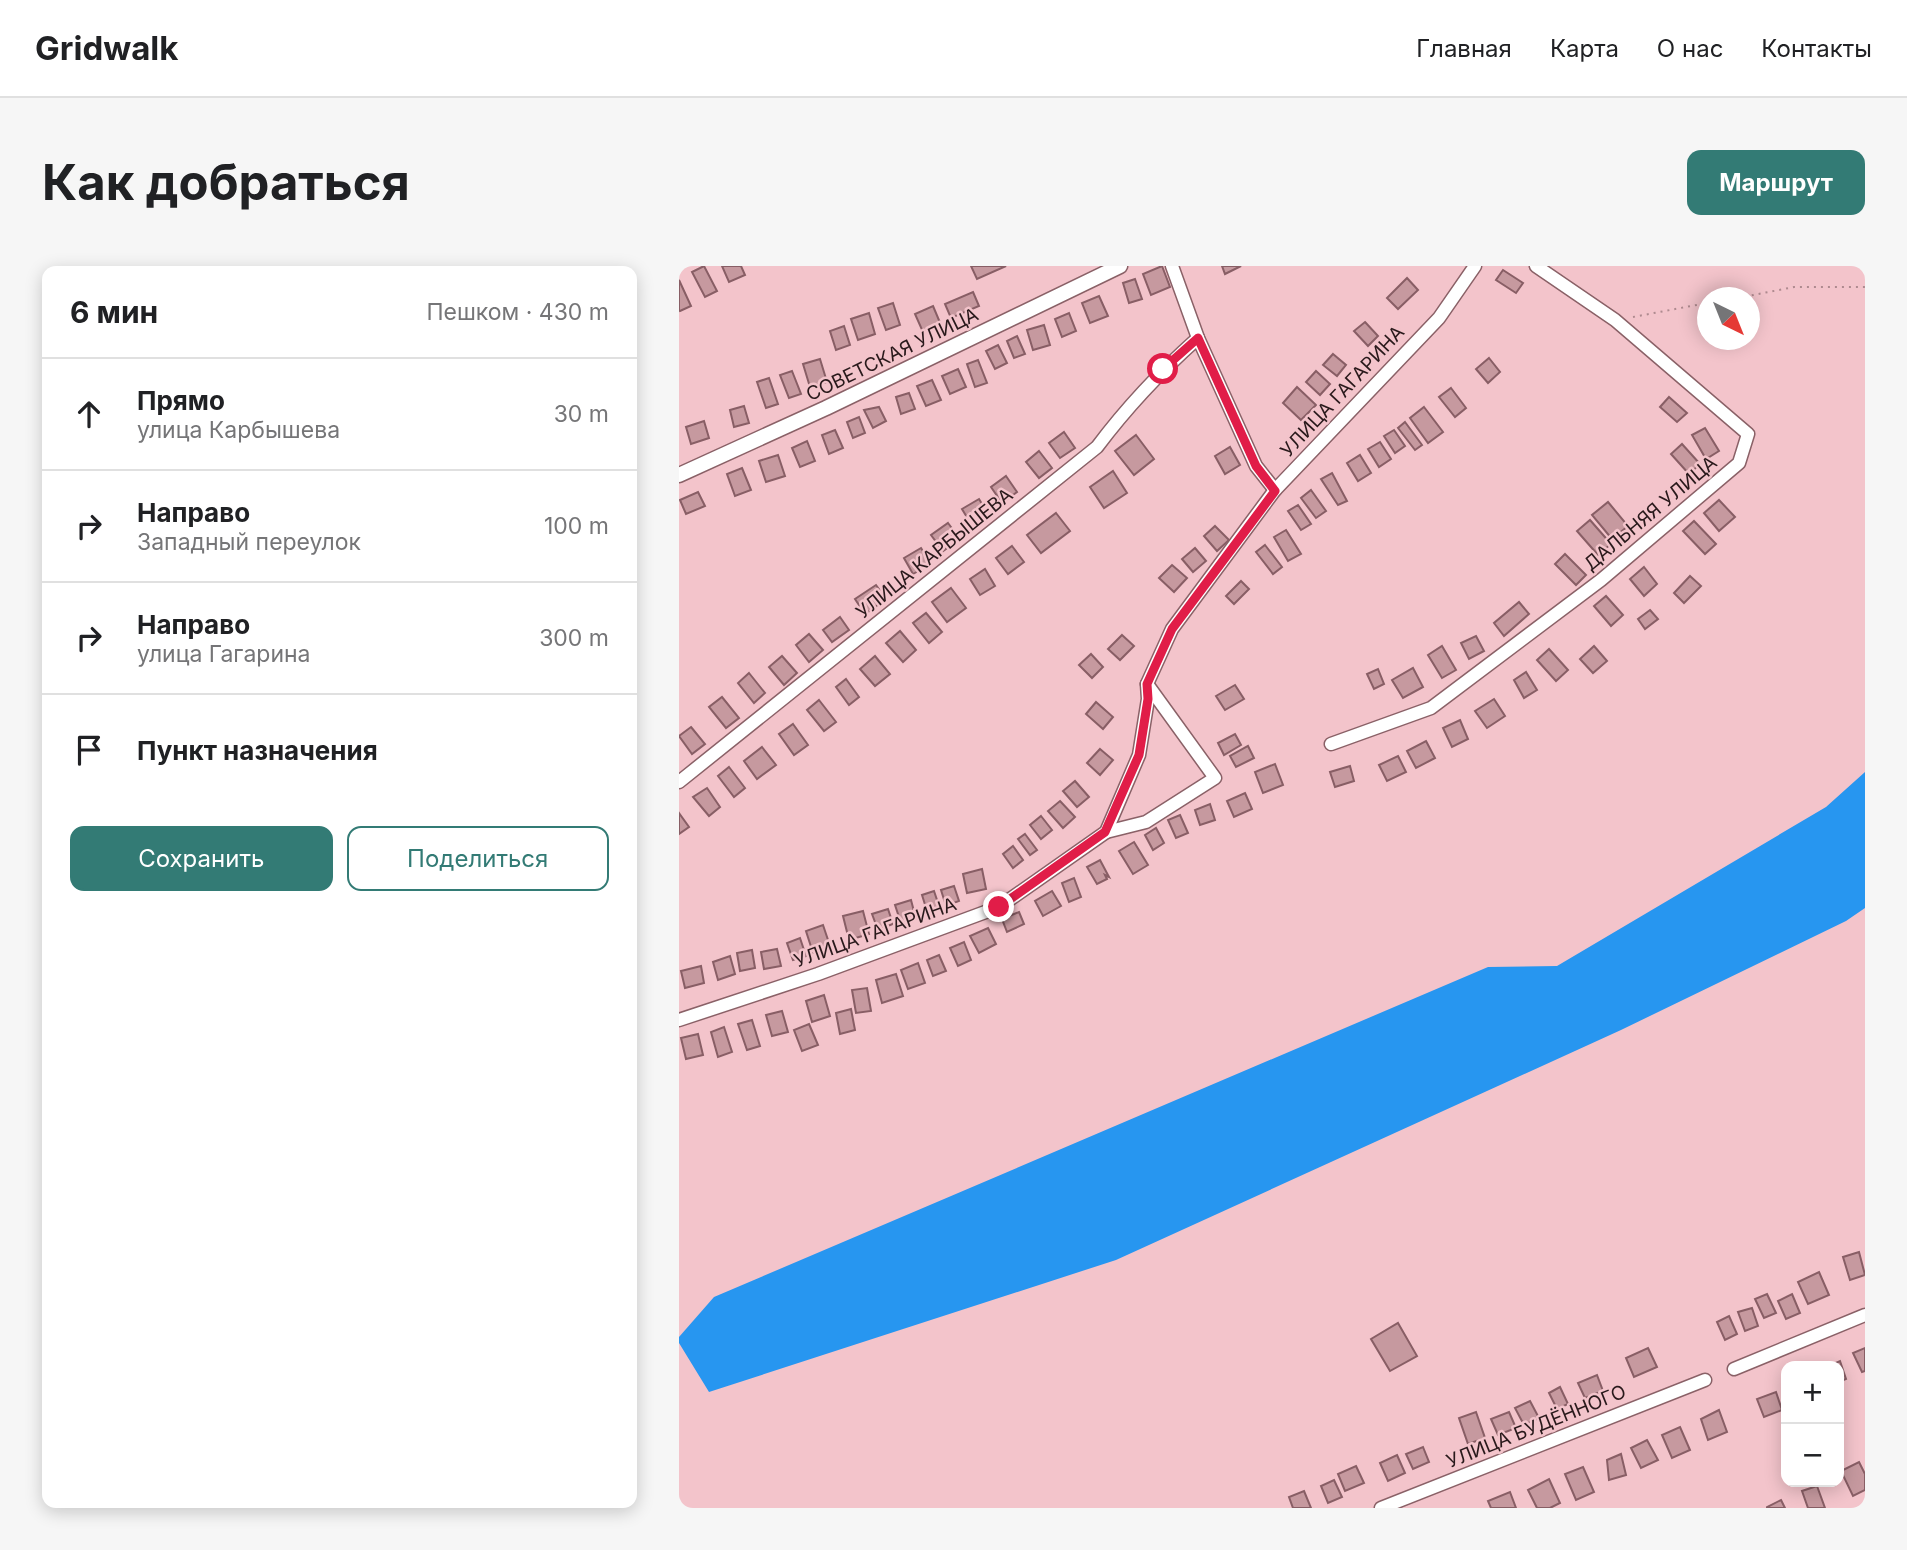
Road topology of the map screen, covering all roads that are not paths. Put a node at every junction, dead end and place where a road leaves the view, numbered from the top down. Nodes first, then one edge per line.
1 (1120, 266) edge
2 (1172, 266) edge
3 (1475, 266) edge
4 (1537, 266) edge
5 (1198, 338) junction
6 (679, 475) edge
7 (1275, 491) junction
8 (1147, 684) junction
9 (1331, 744) dead end
10 (679, 782) edge
11 (1105, 832) junction
12 (679, 1020) edge
13 (1865, 1315) edge
14 (1734, 1369) dead end
15 (1705, 1380) dead end
16 (1381, 1508) edge

1 - 6 street, СОВЕТСКАЯ УЛИЦА
2 - 5 street
3 - 7 street, УЛИЦА ГАГАРИНА
4 - 9 street, ДАЛЬНЯЯ УЛИЦА
5 - 7 street
5 - 10 street, УЛИЦА КАРБЫШЕВА
7 - 8 street, УЛИЦА ГАГАРИНА
8 - 11 street, УЛИЦА ГАГАРИНА
8 - 11 street, УЛИЦА ГАГАРИНА
11 - 12 street, УЛИЦА ГАГАРИНА
13 - 14 street
15 - 16 street, УЛИЦА БУДЁННОГО

